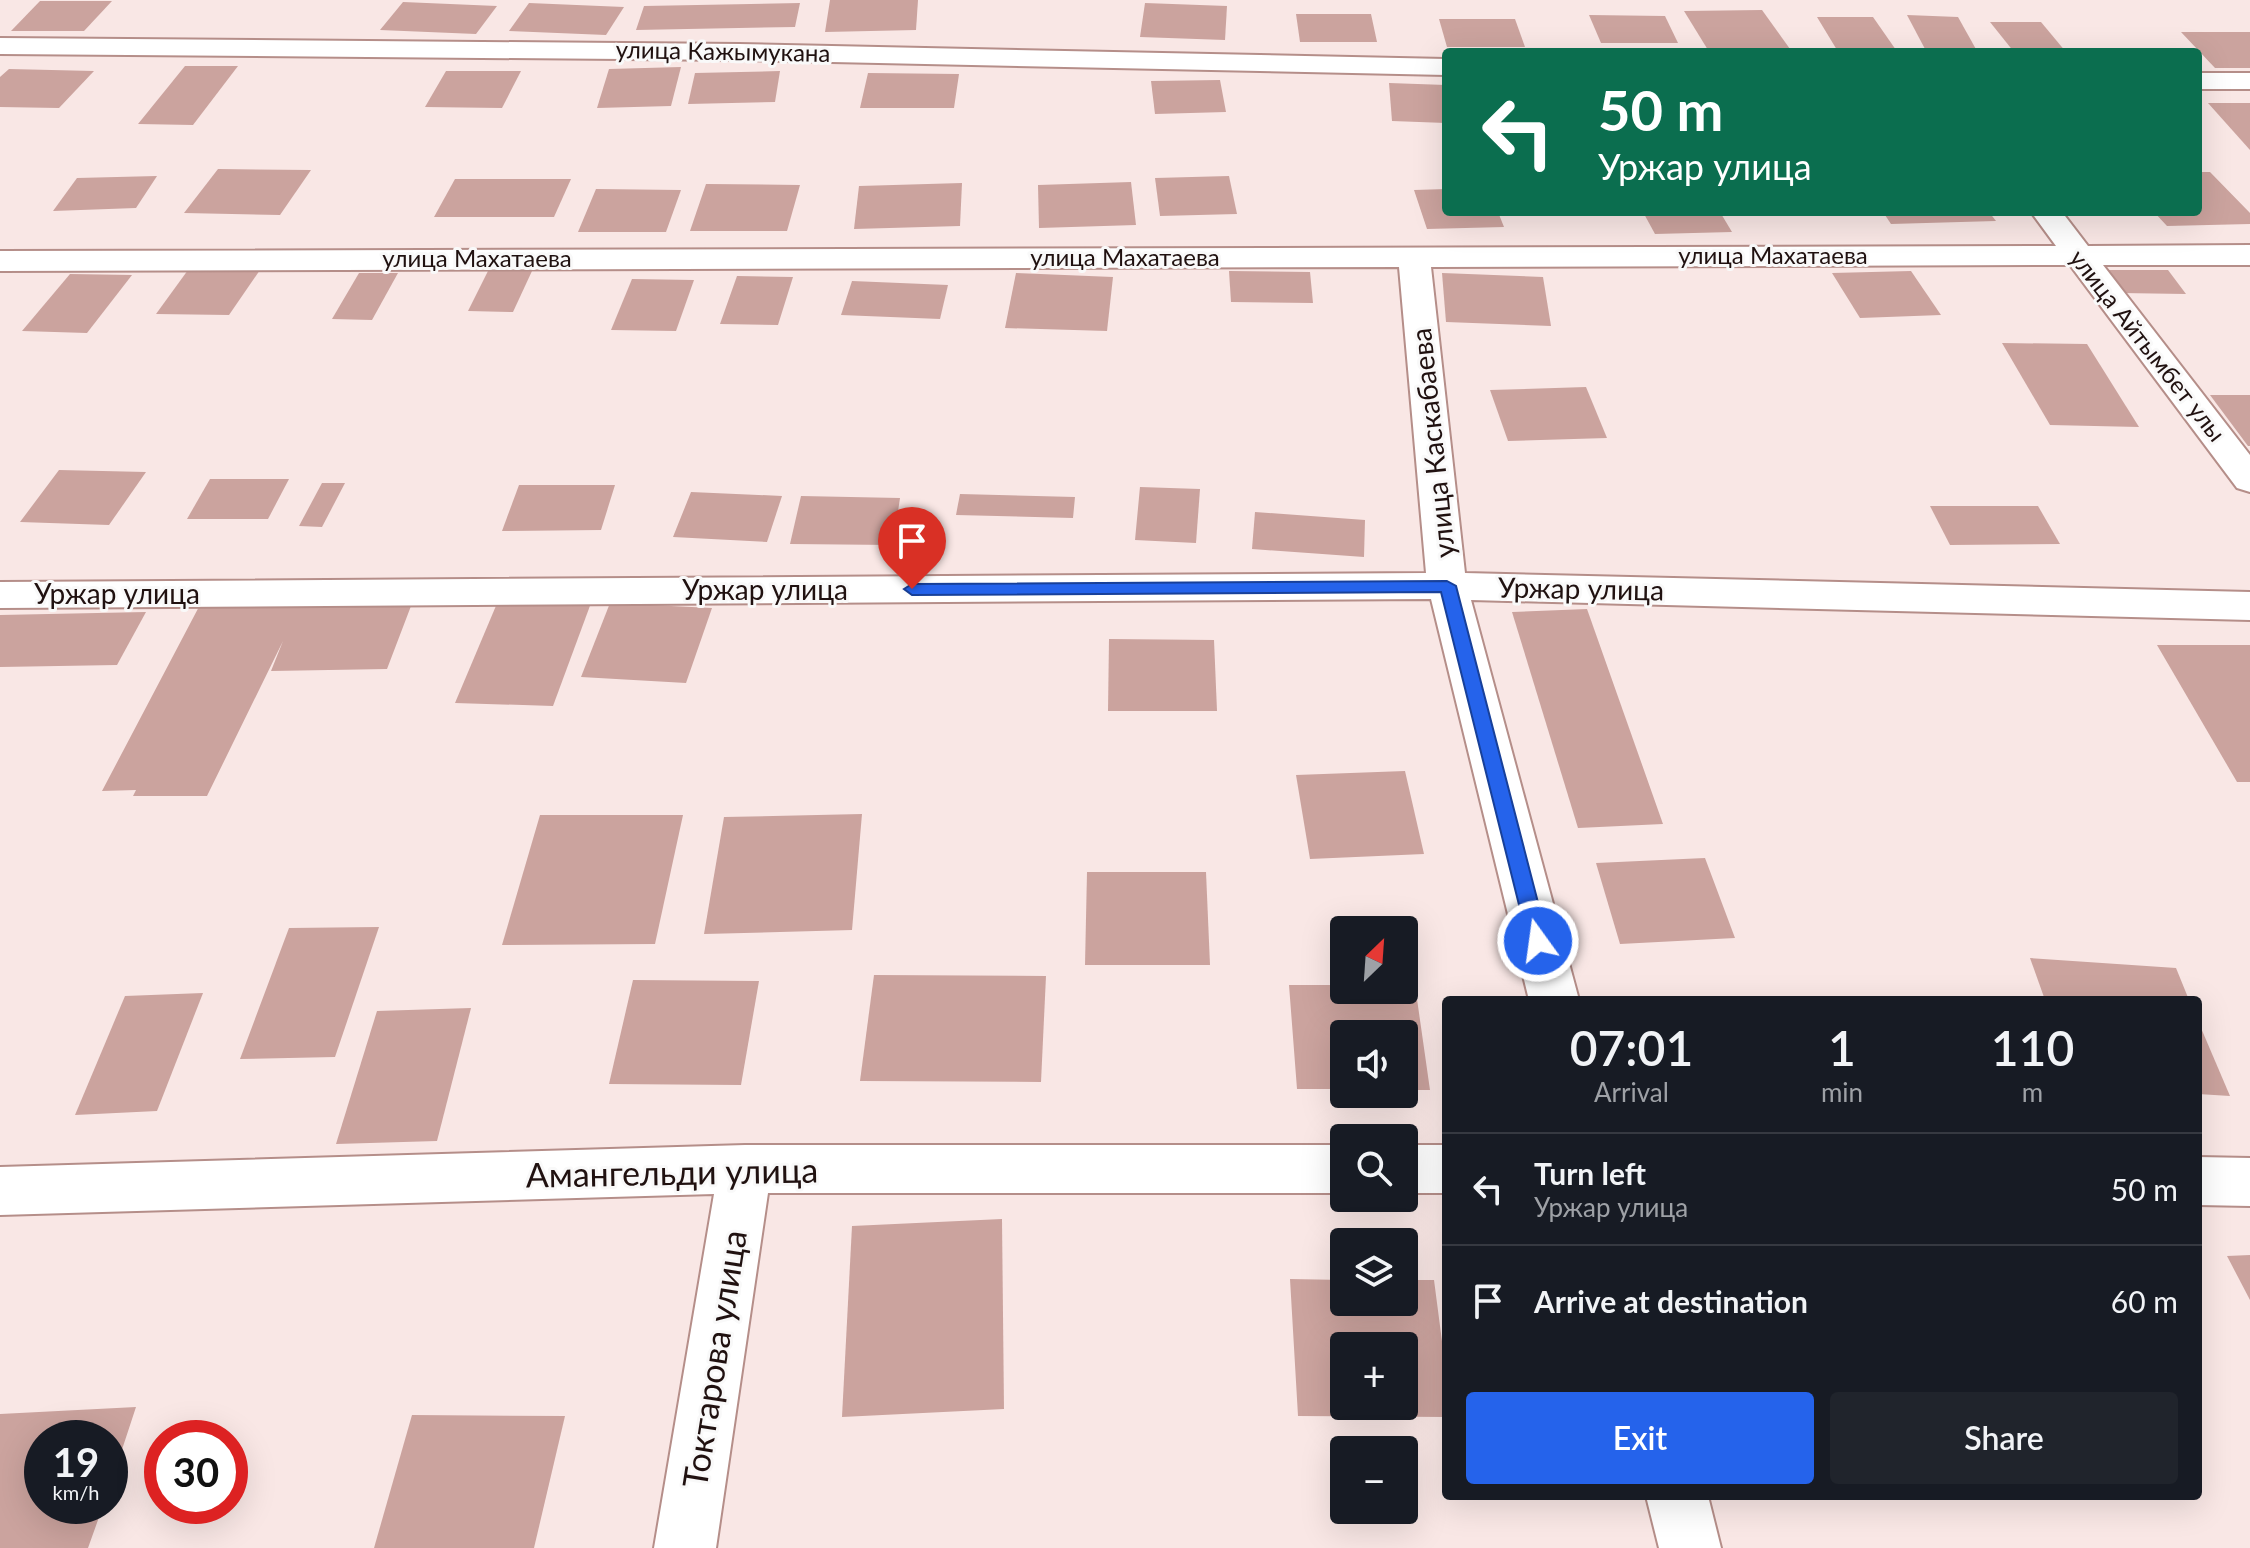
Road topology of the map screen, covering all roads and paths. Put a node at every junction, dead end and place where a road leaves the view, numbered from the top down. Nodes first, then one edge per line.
1 (0, 46) edge
2 (1442, 67) edge
3 (2202, 81) edge
4 (2250, 81) edge
5 (2049, 216) edge
6 (2250, 255) edge
7 (2077, 256) junction
8 (1414, 257) junction
9 (0, 261) edge
10 (2250, 480) edge
11 (1447, 586) junction
12 (0, 595) edge
13 (2250, 606) edge
14 (1553, 996) edge
15 (745, 1169) junction
16 (1330, 1169) edge
17 (1418, 1169) edge
18 (1442, 1169) edge
19 (2202, 1181) edge
20 (2250, 1182) edge
21 (0, 1191) edge
22 (1678, 1500) edge
23 (685, 1548) edge
24 (1690, 1548) edge

1 - 2 street, улица Кажымукана
3 - 4 street
5 - 7 street, улица Айтымбет улы
6 - 7 street, улица Махатаева
7 - 8 street, улица Махатаева
7 - 10 street, улица Айтымбет улы
8 - 9 street, улица Махатаева
8 - 11 street, улица Каскабаева
11 - 12 street, Уржар улица
11 - 13 street, Уржар улица
11 - 14 street, улица Каскабаева
15 - 16 street, Амангельди улица
15 - 21 street, Амангельди улица
15 - 23 street, Токтарова улица
17 - 18 street
19 - 20 street
22 - 24 street

